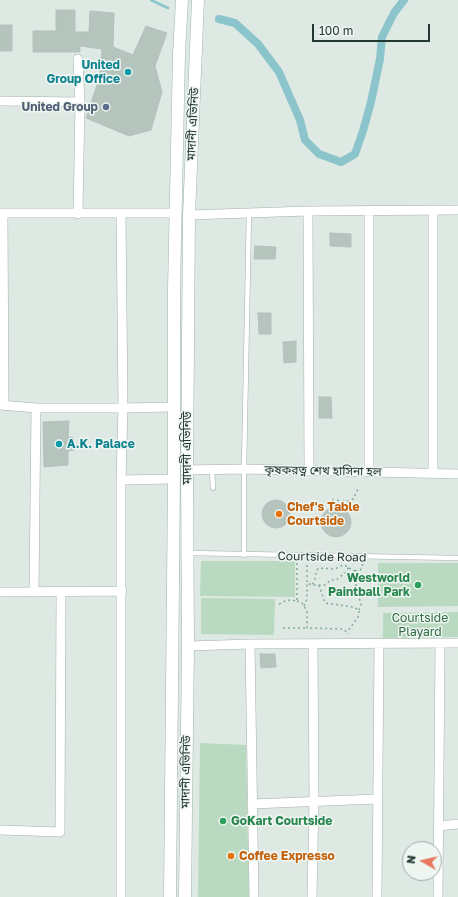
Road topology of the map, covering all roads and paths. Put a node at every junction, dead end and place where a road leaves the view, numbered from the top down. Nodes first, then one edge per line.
1 (182, 0) edge
2 (198, 0) edge
3 (78, 59) dead end
4 (0, 101) edge
5 (80, 102) junction
6 (369, 210) junction
7 (433, 210) junction
8 (458, 210) edge
9 (308, 211) junction
10 (249, 212) junction
11 (175, 213) junction
12 (2, 214) edge
13 (78, 214) junction
14 (121, 214) junction
15 (189, 214) junction
16 (2, 405) edge
17 (174, 407) junction
18 (36, 408) junction
19 (123, 408) junction
20 (187, 470) junction
21 (212, 470) junction
22 (244, 470) junction
23 (309, 471) junction
24 (369, 472) junction
25 (434, 474) junction
26 (458, 474) edge
27 (174, 478) junction
28 (121, 480) junction
29 (213, 488) dead end
30 (358, 489) dead end
31 (332, 500) dead end
32 (187, 553) junction
33 (174, 554) junction
34 (244, 555) junction
35 (297, 556) junction
36 (307, 556) junction
37 (363, 558) junction
38 (458, 558) edge
39 (349, 568) junction
40 (355, 571) junction
41 (307, 583) junction
42 (312, 585) junction
43 (318, 585) junction
44 (0, 592) edge
45 (34, 592) junction
46 (61, 592) junction
47 (122, 592) junction
48 (297, 601) junction
49 (279, 604) dead end
50 (304, 606) junction
51 (359, 610) junction
52 (283, 628) dead end
53 (307, 628) junction
54 (347, 632) junction
55 (250, 644) junction
56 (313, 644) junction
57 (350, 644) junction
58 (379, 644) junction
59 (440, 644) junction
60 (458, 644) edge
61 (188, 646) junction
62 (172, 648) junction
63 (377, 799) junction
64 (314, 801) junction
65 (252, 804) junction
66 (458, 824) edge
67 (439, 826) junction
68 (0, 830) edge
69 (121, 897) edge
70 (170, 897) edge
71 (185, 897) edge
72 (254, 897) edge
73 (312, 897) edge
74 (377, 897) edge
75 (438, 897) edge

1 - 11 main road, মাদানী এভিনিউ
2 - 15 main road, মাদানী এভিনিউ
3 - 5 street
4 - 5 street
5 - 13 street
6 - 7 street
6 - 9 street
6 - 24 street
7 - 8 street
7 - 25 street
9 - 10 street
9 - 23 street
10 - 15 street
10 - 22 lane
11 - 14 street
11 - 17 main road, মাদানী এভিনিউ
12 - 13 street
12 - 16 street
13 - 14 street
14 - 19 street
15 - 20 main road, মাদানী এভিনিউ
16 - 18 street
17 - 19 street
17 - 27 main road, মাদানী এভিনিউ
18 - 19 street
18 - 45 street
19 - 28 street
20 - 21 street, কৃষকরত্ন শেখ হাসিনা হল
20 - 32 main road, মাদানী এভিনিউ
21 - 22 street, কৃষকরত্ন শেখ হাসিনা হল
21 - 29 lane
22 - 23 street, কৃষকরত্ন শেখ হাসিনা হল
22 - 34 lane
23 - 24 street, কৃষকরত্ন শেখ হাসিনা হল
24 - 25 street, কৃষকরত্ন শেখ হাসিনা হল
25 - 26 street, কৃষকরত্ন শেখ হাসিনা হল
27 - 28 street
27 - 33 main road, মাদানী এভিনিউ
28 - 47 street
30 - 31 path
32 - 33 main road
32 - 34 lane, Courtside Road
32 - 61 main road, মাদানী এভিনিউ
33 - 62 main road, মাদানী এভিনিউ
34 - 35 lane, Courtside Road
35 - 36 lane, Courtside Road
35 - 48 path
36 - 37 lane, Courtside Road
36 - 41 path
37 - 38 lane, Courtside Road
37 - 40 path
39 - 40 path
39 - 42 path
39 - 43 path
40 - 51 path
41 - 42 path
41 - 50 path
42 - 43 path
43 - 51 path
44 - 45 street
45 - 46 street
46 - 47 street
46 - 68 street
47 - 69 street
48 - 49 path
48 - 50 path
50 - 53 path
51 - 54 path
52 - 53 path
53 - 54 path
54 - 57 path
55 - 56 street
55 - 61 street
55 - 65 street
56 - 57 street
56 - 64 street
57 - 58 street
58 - 59 street
58 - 63 street
59 - 60 street
59 - 67 street
61 - 62 main road
61 - 71 main road, মাদানী এভিনিউ
62 - 70 main road, মাদানী এভিনিউ
63 - 64 street
63 - 74 street
64 - 65 street
64 - 73 street
65 - 72 street
66 - 67 street
67 - 75 street

